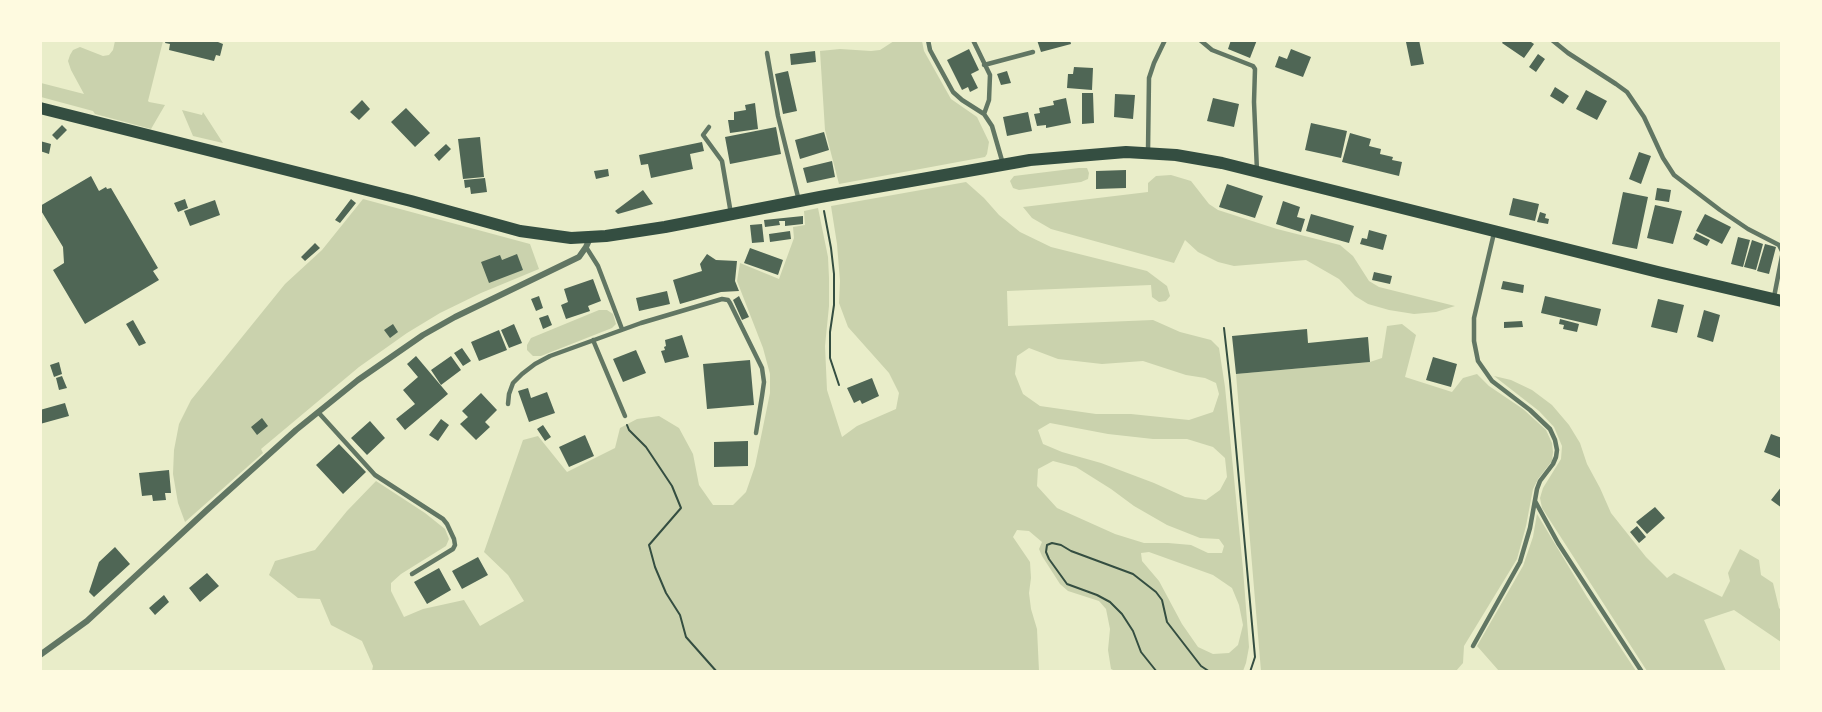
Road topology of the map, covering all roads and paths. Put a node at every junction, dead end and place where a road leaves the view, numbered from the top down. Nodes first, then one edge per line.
1 (928, 40) edge
2 (973, 40) edge
3 (1165, 40) edge
4 (1200, 40) edge
5 (1552, 40) edge
6 (1033, 52) dead end
7 (767, 53) dead end
8 (984, 65) junction
9 (40, 108) edge
10 (984, 114) junction
11 (709, 127) dead end
12 (1148, 152) junction
13 (1003, 164) junction
14 (1257, 172) junction
15 (820, 196) junction
16 (799, 201) junction
17 (731, 214) junction
18 (1494, 231) junction
19 (588, 242) junction
20 (1782, 251) edge
21 (1782, 256) edge
22 (1778, 300) edge
23 (1224, 328) dead end
24 (622, 329) junction
25 (593, 340) junction
26 (839, 385) dead end
27 (508, 404) dead end
28 (318, 412) junction
29 (625, 416) joint
30 (756, 433) dead end
31 (1535, 501) junction
32 (412, 574) dead end
33 (1473, 646) dead end
34 (40, 655) edge
35 (717, 672) edge
36 (1157, 672) edge
37 (1210, 672) edge
38 (1250, 672) edge
39 (1642, 672) edge

1 - 10 lane
2 - 8 lane
3 - 12 lane
4 - 14 lane
5 - 20 lane
6 - 8 lane
7 - 16 lane
8 - 10 lane
9 - 19 main road
10 - 13 lane
11 - 17 lane
12 - 13 main road
12 - 14 main road
13 - 15 main road
14 - 18 main road
15 - 16 main road
15 - 26 path
16 - 17 main road
17 - 19 main road
18 - 22 main road
18 - 31 lane
19 - 24 lane
19 - 28 street
21 - 22 lane
23 - 38 path
24 - 25 lane
24 - 30 lane
25 - 27 lane
25 - 29 lane
28 - 32 lane
28 - 34 street
29 - 35 path
31 - 33 lane
31 - 39 lane
36 - 37 path

